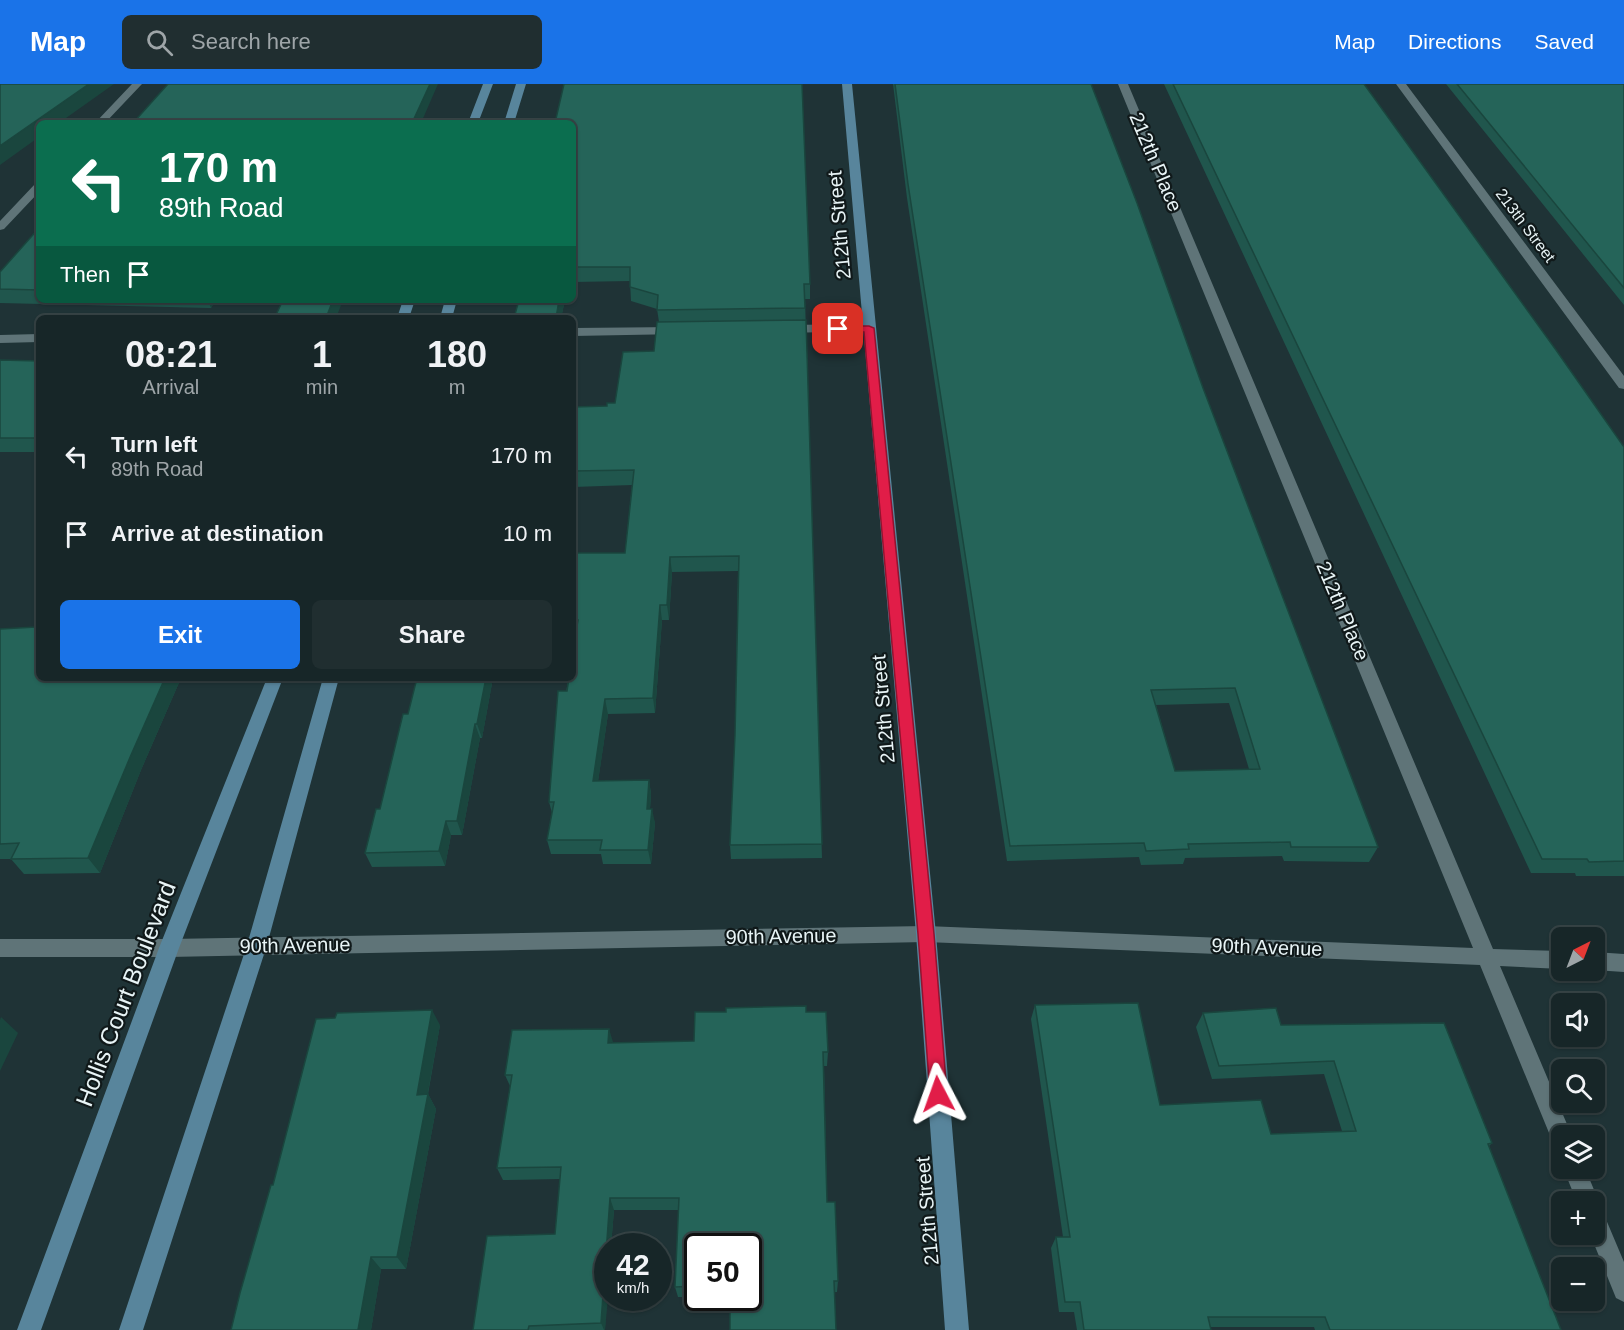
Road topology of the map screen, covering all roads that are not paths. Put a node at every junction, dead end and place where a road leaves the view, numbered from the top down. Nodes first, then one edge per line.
1 (137, 84) edge
2 (488, 84) edge
3 (521, 84) edge
4 (847, 84) edge
5 (1124, 84) edge
6 (1401, 84) edge
7 (103, 120) edge
8 (474, 120) edge
9 (510, 120) edge
10 (36, 189) edge
11 (0, 226) edge
12 (869, 328) junction
13 (769, 330) edge
14 (688, 331) edge
15 (576, 332) edge
16 (36, 338) edge
17 (0, 339) edge
18 (1624, 385) edge
19 (274, 681) edge
20 (330, 681) edge
21 (926, 934) junction
22 (257, 945) junction
23 (0, 948) edge
24 (169, 948) junction
25 (1487, 956) junction
26 (1551, 959) edge
27 (1605, 962) edge
28 (1624, 963) edge
29 (1557, 1125) edge
30 (1605, 1244) edge
31 (1624, 1290) edge
32 (29, 1330) edge
33 (131, 1330) edge
34 (957, 1330) edge

1 - 7 street
2 - 8 main road
3 - 9 main road
4 - 12 main road, 212th Street
5 - 25 street, 212th Place
6 - 18 street, 213th Street
10 - 11 street
12 - 13 street
12 - 21 main road, 212th Street
14 - 15 street
16 - 17 street
19 - 24 main road, Hollis Court Boulevard
20 - 22 main road
21 - 22 street, 90th Avenue
21 - 25 street, 90th Avenue
21 - 34 main road, 212th Street
22 - 24 street, 90th Avenue
22 - 33 main road
23 - 24 street, 90th Avenue
24 - 32 main road, Hollis Court Boulevard
25 - 26 street, 90th Avenue
25 - 29 street, 212th Place
27 - 28 street
30 - 31 street

